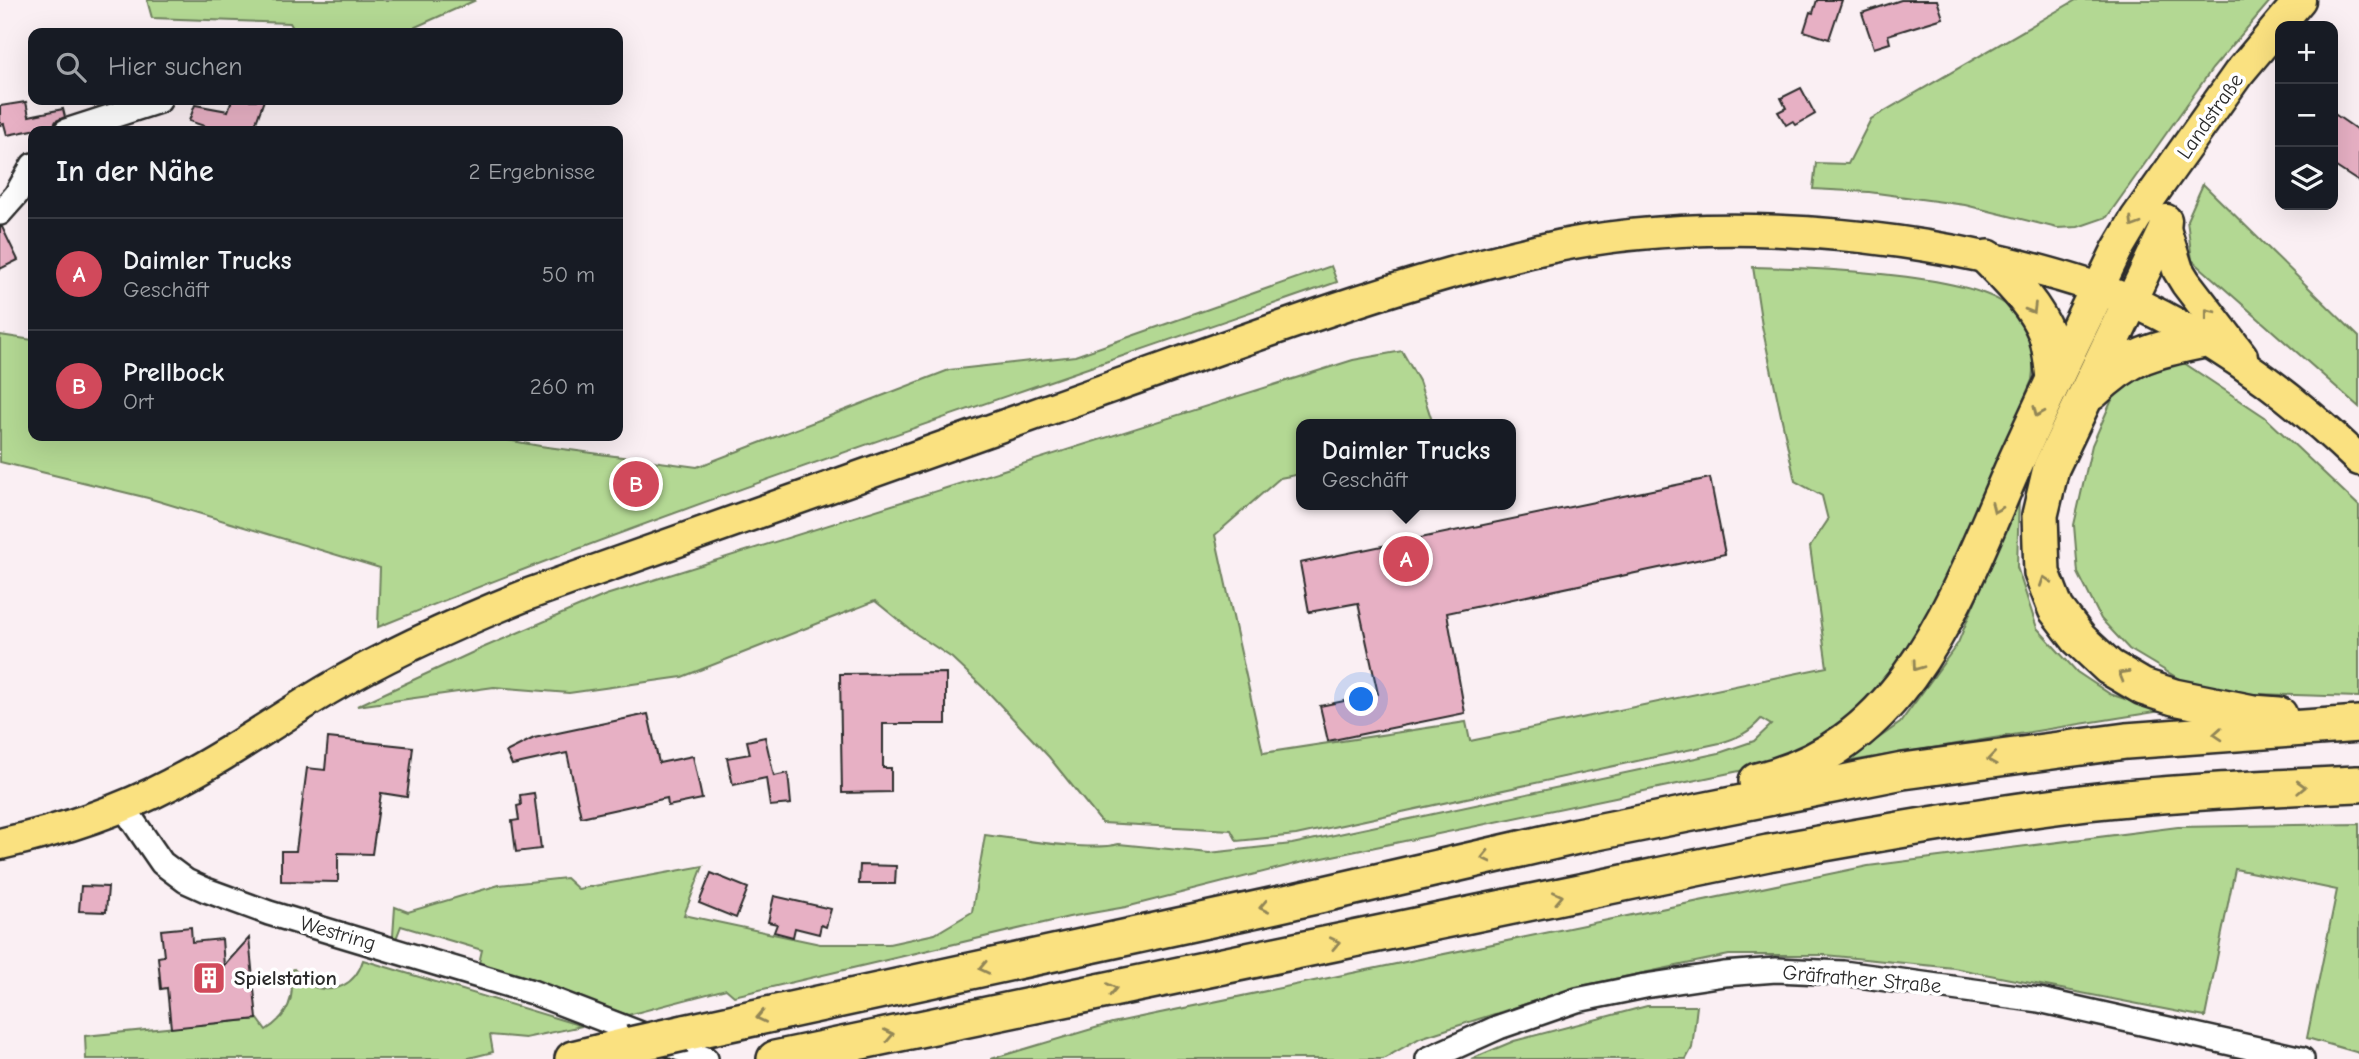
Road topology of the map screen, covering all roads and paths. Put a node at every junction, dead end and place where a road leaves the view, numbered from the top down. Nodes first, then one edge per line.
1 (2300, 0) edge
2 (147, 105) edge
3 (82, 126) edge
4 (2174, 168) junction
5 (25, 198) edge
6 (0, 213) edge
7 (2165, 229) junction
8 (1988, 258) junction
9 (2099, 287) junction
10 (2131, 301) junction
11 (2204, 340) junction
12 (2251, 368) junction
13 (2054, 378) junction
14 (2082, 402) junction
15 (2359, 460) edge
16 (2359, 723) edge
17 (2359, 784) edge
18 (122, 805) junction
19 (1577, 836) junction
20 (0, 844) edge
21 (695, 1046) edge
22 (573, 1059) edge
23 (775, 1059) edge
24 (1428, 1059) edge
25 (2302, 1059) edge

1 - 4 main road, Landstraße
2 - 3 street
4 - 7 main road, Landstraße
4 -> 9 main road, Landstraße
5 - 6 street
7 - 10 main road, Landstraße
12 -> 7 main road
8 - 9 main road
8 -> 13 highway
8 - 18 main road
9 - 10 main road
9 - 13 highway
10 - 11 main road
10 - 14 highway
11 - 12 main road
11 - 14 highway
12 - 15 main road
13 -> 19 highway
16 -> 14 highway
16 -> 19 highway
23 -> 17 highway
18 - 20 main road
18 - 21 street, Westring
19 -> 21 highway
21 - 22 highway, bridge
24 - 25 street, Gräfrather Straße

